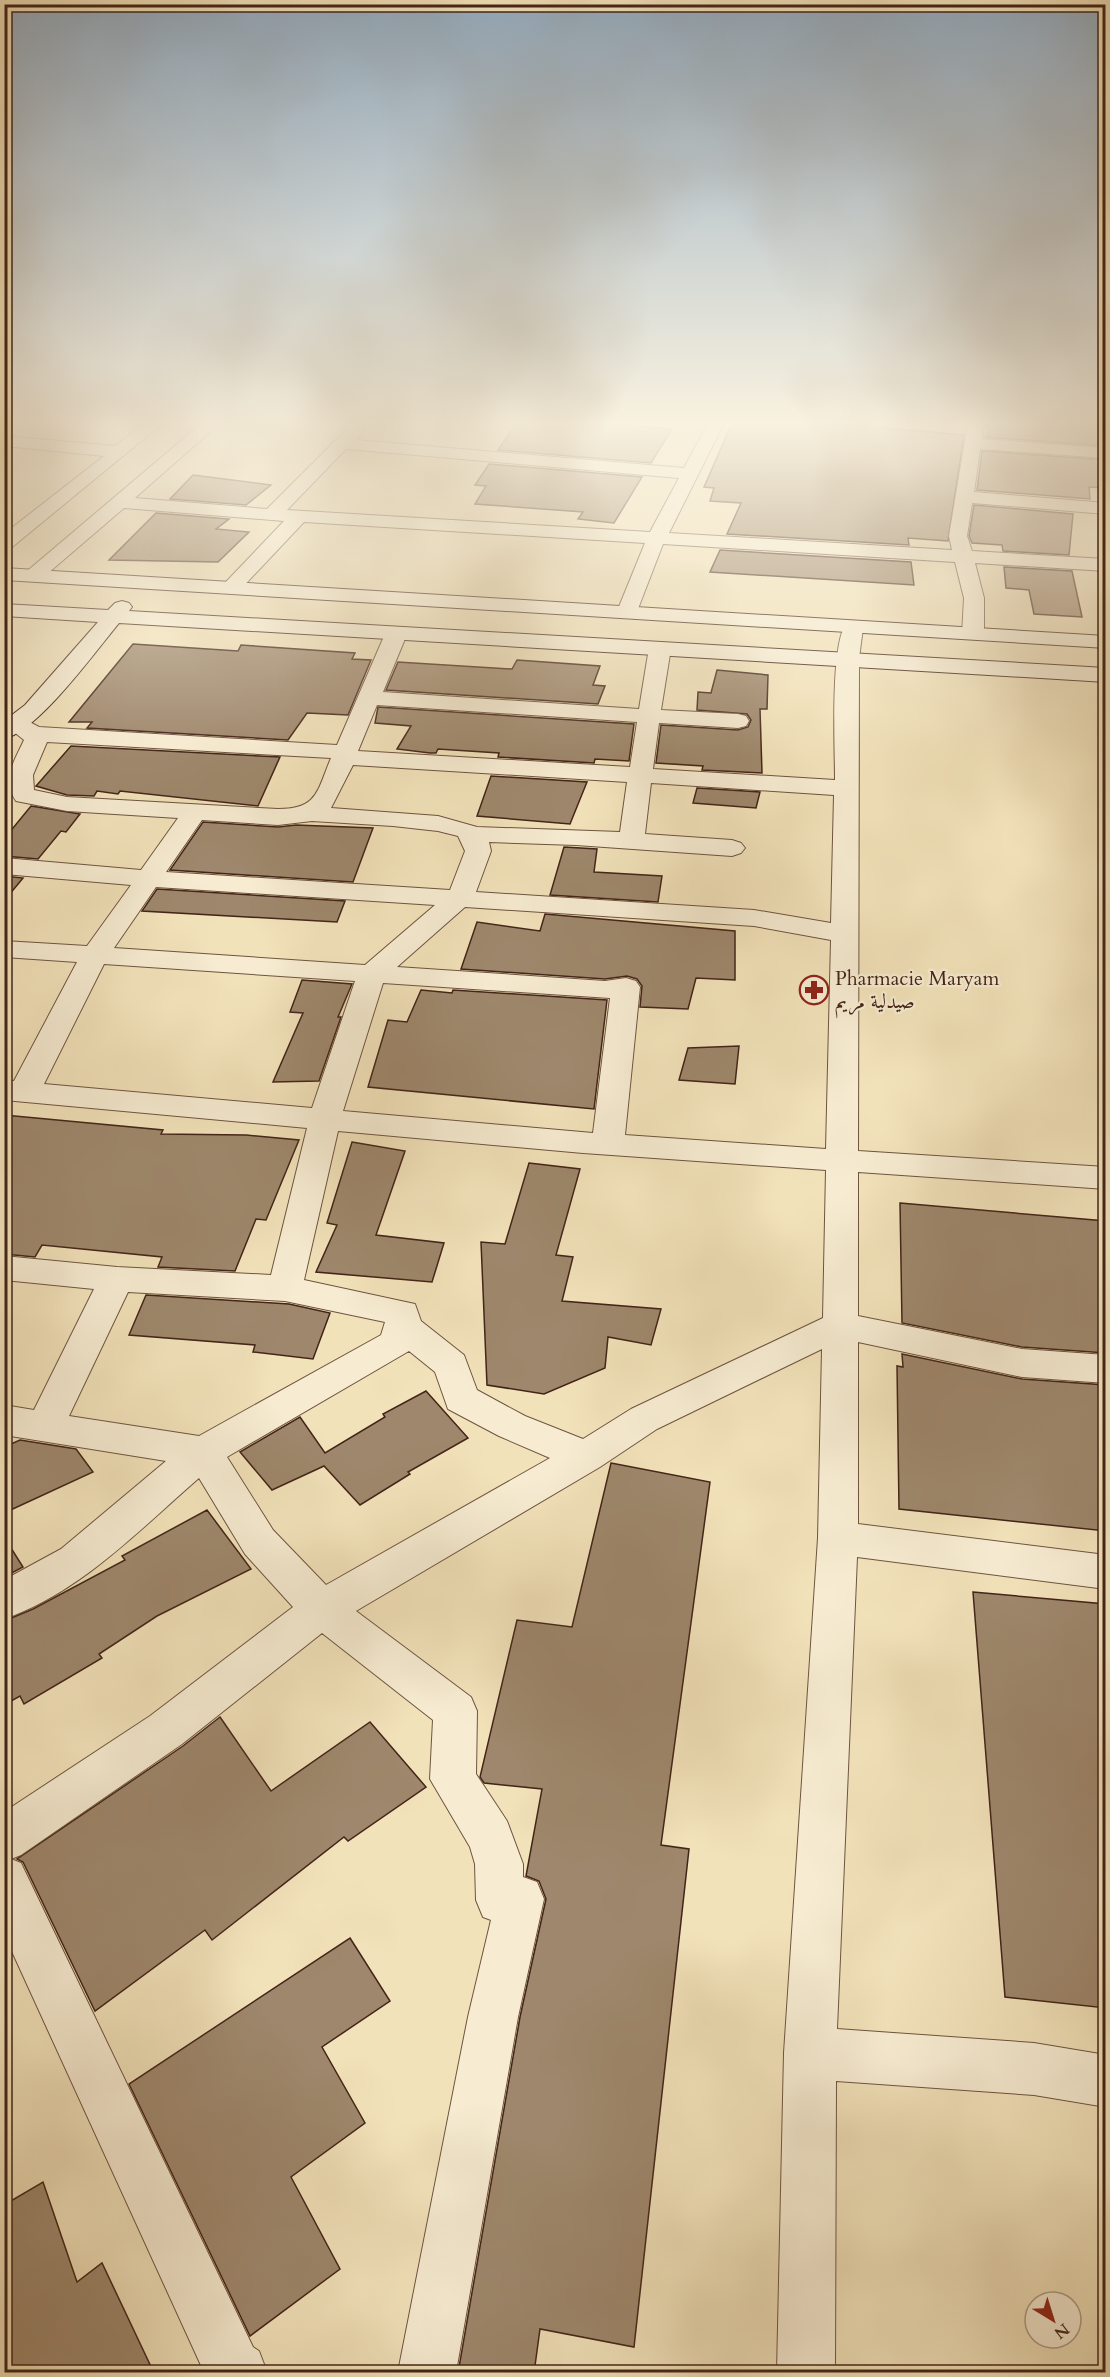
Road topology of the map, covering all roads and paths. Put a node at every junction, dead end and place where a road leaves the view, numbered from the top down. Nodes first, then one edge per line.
1 (17, 534) edge
2 (82, 534) edge
3 (283, 534) edge
4 (574, 534) edge
5 (659, 534) edge
6 (958, 534) edge
7 (656, 539) junction
8 (4, 544) edge
9 (962, 557) junction
10 (1106, 565) edge
11 (4, 574) edge
12 (33, 576) junction
13 (144, 583) junction
14 (230, 589) junction
15 (4, 610) edge
16 (626, 614) junction
17 (112, 618) junction
18 (396, 634) junction
19 (973, 635) junction
20 (1106, 642) edge
21 (850, 643) junction
22 (660, 648) junction
23 (1106, 675) edge
24 (370, 698) junction
25 (648, 716) junction
26 (738, 721) dead end
27 (18, 730) edge
28 (344, 754) junction
29 (642, 775) junction
30 (847, 789) junction
31 (21, 790) junction
32 (4, 810) edge
33 (195, 812) junction
34 (313, 814) junction
35 (471, 834) junction
36 (631, 841) junction
37 (732, 848) dead end
38 (4, 866) edge
39 (148, 879) junction
40 (461, 897) junction
41 (846, 934) junction
42 (4, 949) edge
43 (93, 957) junction
44 (371, 975) junction
45 (11, 1094) edge
46 (324, 1121) junction
47 (608, 1144) junction
48 (844, 1162) junction
49 (1106, 1178) edge
50 (4, 1268) edge
51 (117, 1279) junction
52 (285, 1288) junction
53 (840, 1325) junction
54 (403, 1327) junction
55 (1106, 1369) edge
56 (4, 1420) edge
57 (46, 1425) junction
58 (204, 1452) junction
59 (586, 1456) junction
60 (838, 1538) junction
61 (1106, 1572) edge
62 (4, 1601) edge
63 (322, 1609) junction
64 (4, 1839) edge
65 (4, 1879) edge
66 (810, 2053) junction
67 (1106, 2081) edge
68 (238, 2373) edge
69 (427, 2373) edge
70 (806, 2373) edge

1 - 8 street
2 - 12 street
3 - 14 street
4 - 7 street
5 - 7 street
6 - 9 street
7 - 9 street
7 - 16 street
9 - 10 street
9 - 19 street
11 - 12 street
12 - 13 street
13 - 14 street
13 - 17 street
14 - 16 street
15 - 17 street
16 - 21 street
17 - 18 street
17 - 27 street
18 - 22 street
18 - 24 street
19 - 20 street
19 - 21 street
21 - 22 street
21 - 23 street
21 - 30 street
22 - 25 street
24 - 25 street
24 - 28 street
25 - 26 street
25 - 29 street
27 - 28 street
27 - 31 street
28 - 29 street
28 - 34 street
29 - 30 street
29 - 36 street
30 - 41 street
31 - 32 street
31 - 33 street
33 - 34 street
33 - 39 street
34 - 35 street
35 - 36 street
35 - 40 street
36 - 37 street
38 - 39 street
39 - 40 street
39 - 43 street
40 - 41 street
40 - 44 street
41 - 48 street
42 - 43 street
43 - 44 street
43 - 45 street
44 - 46 street
44 - 47 street
45 - 46 street
46 - 47 street
46 - 52 street
47 - 48 street
48 - 49 street
48 - 53 street
50 - 51 street
51 - 52 street
51 - 57 street
52 - 54 street
53 - 55 street
53 - 59 street
53 - 60 street
54 - 58 street
54 - 59 street
56 - 57 street
57 - 58 street
58 - 62 street
58 - 63 street
59 - 63 street
60 - 61 street
60 - 66 street
63 - 64 street
63 - 69 street
65 - 68 street
66 - 67 street
66 - 70 street

